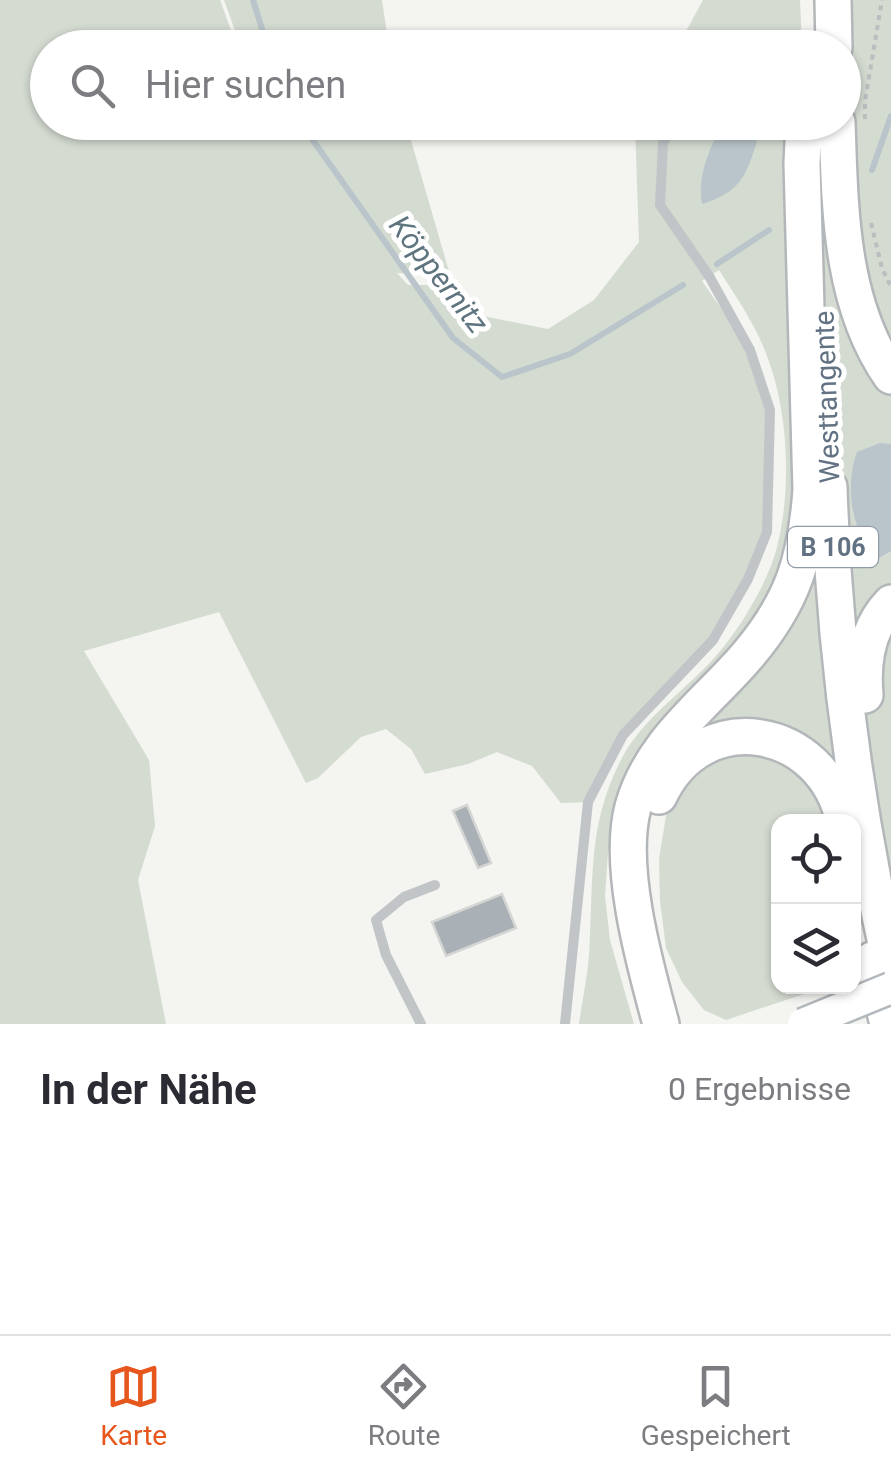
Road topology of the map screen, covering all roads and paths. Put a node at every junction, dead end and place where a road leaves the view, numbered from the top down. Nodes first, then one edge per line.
1 (816, 0) edge
2 (832, 0) edge
3 (882, 0) edge
4 (817, 30) edge
5 (833, 30) edge
6 (861, 108) edge
7 (665, 140) edge
8 (803, 140) edge
9 (820, 140) edge
10 (852, 140) edge
11 (871, 221) dead end
12 (891, 287) edge
13 (891, 376) edge
14 (891, 603) edge
15 (842, 814) edge
16 (632, 877) junction
17 (891, 877) edge
18 (435, 885) dead end
19 (861, 899) edge
20 (891, 967) edge
21 (891, 988) edge
22 (422, 1024) edge
23 (565, 1024) edge
24 (661, 1024) edge
25 (803, 1024) edge
26 (888, 1024) edge

1 - 4 highway
2 - 5 highway
3 - 6 path
7 - 23 lane
8 - 16 highway
9 - 20 highway, Westtangente / B 106
10 - 13 highway
11 - 12 path
14 - 17 highway
15 - 16 highway
16 - 24 highway
18 - 22 lane
19 - 26 highway
21 - 25 main road, bridge

